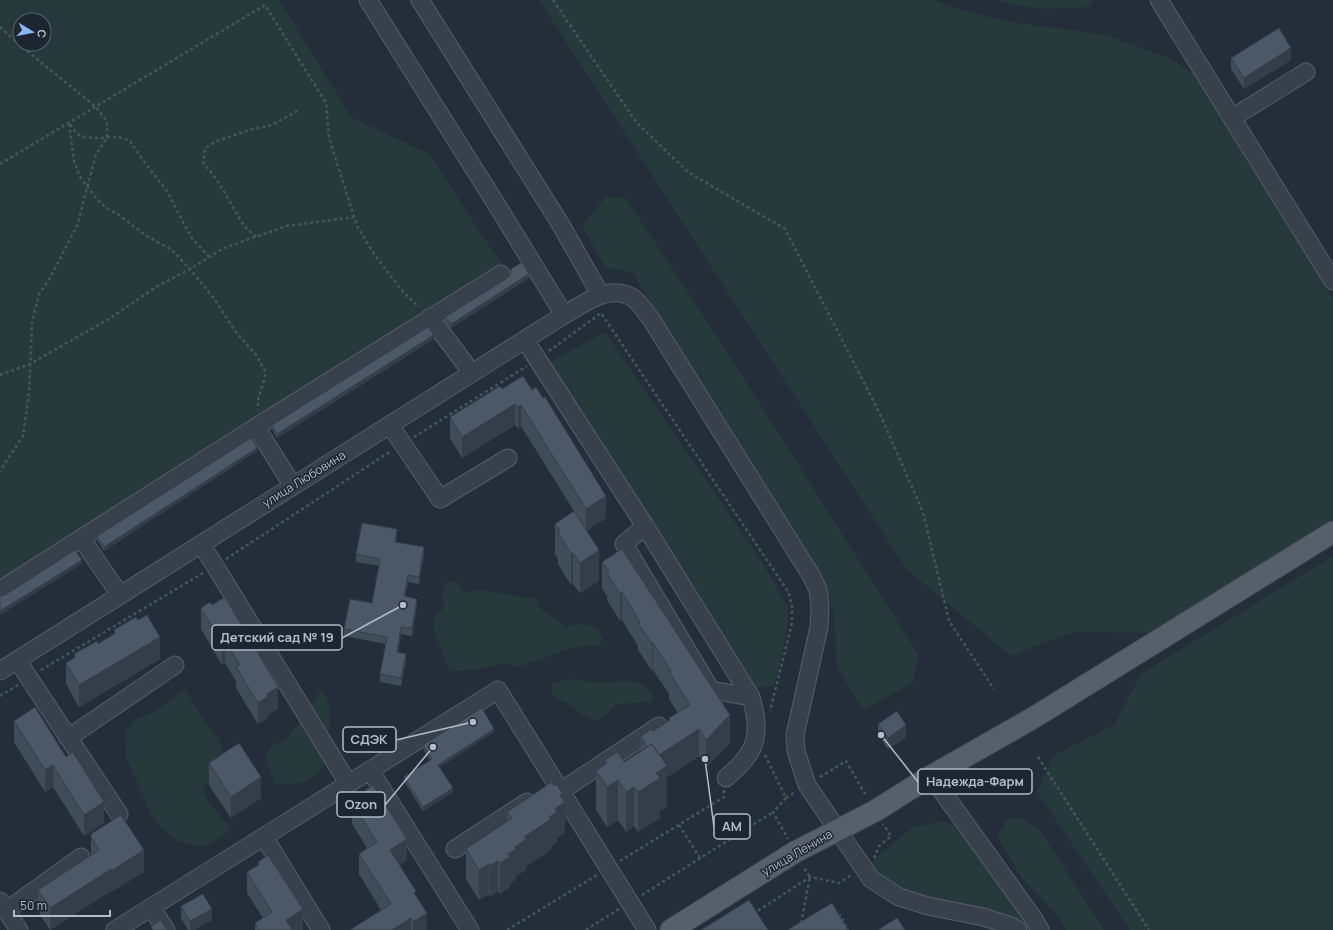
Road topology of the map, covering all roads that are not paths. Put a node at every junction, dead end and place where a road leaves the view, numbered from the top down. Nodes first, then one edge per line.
1 (368, 0) edge
2 (420, 0) edge
3 (1160, 0) edge
4 (1306, 72) dead end
5 (1232, 118) junction
6 (501, 274) dead end
7 (1333, 281) edge
8 (606, 293) junction
9 (564, 316) junction
10 (430, 317) junction
11 (525, 340) junction
12 (472, 373) junction
13 (390, 425) junction
14 (256, 427) junction
15 (508, 458) dead end
16 (293, 486) junction
17 (645, 526) junction
18 (1333, 532) edge
19 (81, 538) junction
20 (201, 544) junction
21 (0, 590) edge
22 (120, 595) junction
23 (17, 660) junction
24 (175, 665) dead end
25 (0, 671) edge
26 (751, 697) junction
27 (659, 726) edge
28 (68, 738) junction
29 (370, 770) junction
30 (726, 778) road end
31 (929, 778) junction
32 (348, 783) junction
33 (558, 787) junction
34 (118, 814) dead end
35 (838, 830) junction
36 (264, 837) junction
37 (455, 849) dead end
38 (81, 857) dead end
39 (3, 906) edge
40 (151, 907) junction
41 (19, 930) edge
42 (115, 930) edge
43 (166, 930) edge
44 (321, 930) edge
45 (470, 930) edge
46 (647, 930) edge
47 (671, 930) edge
48 (1018, 930) edge
49 (1040, 930) edge

1 - 9 street
2 - 8 street
3 - 5 street
4 - 5 street
5 - 7 street
6 - 10 street
8 - 9 street, улица Любовина
8 - 35 street
9 - 11 street, улица Любовина
10 - 12 street
10 - 14 street
11 - 12 street, улица Любовина
11 - 17 street
12 - 13 street, улица Любовина
13 - 15 street
13 - 16 street, улица Любовина
14 - 16 street
14 - 19 street
16 - 20 street, улица Любовина
17 - 26 street
17 - 26 street
18 - 31 main road, улица Ленина
19 - 21 street
19 - 22 street
20 - 22 street, улица Любовина
20 - 32 street
22 - 23 street, улица Любовина
23 - 25 street, улица Любовина
23 - 28 street
24 - 28 street
26 - 30 street
27 - 33 street
28 - 34 street
29 - 32 street
29 - 33 street
29 - 45 street
31 - 35 main road, улица Ленина
31 - 49 street
32 - 36 street
33 - 37 street
33 - 46 street
35 - 47 main road, улица Ленина
35 - 48 street
36 - 40 street
36 - 44 street
38 - 39 street
39 - 41 street
40 - 42 street
40 - 43 street

